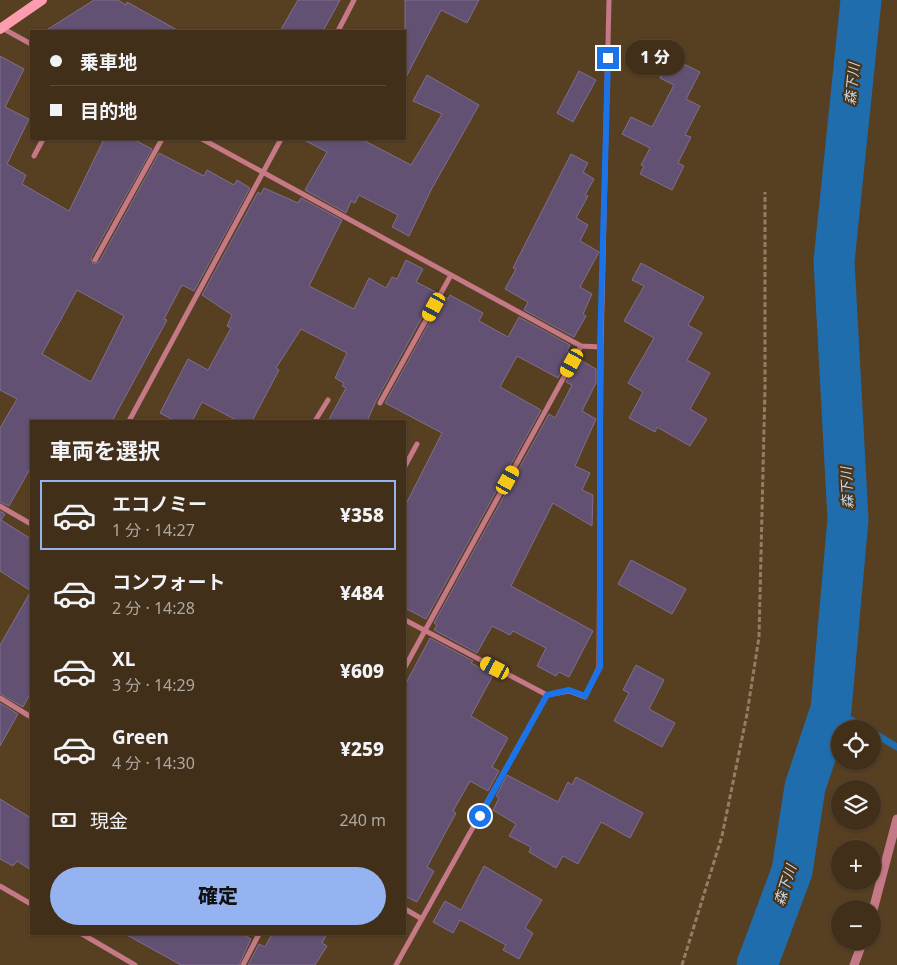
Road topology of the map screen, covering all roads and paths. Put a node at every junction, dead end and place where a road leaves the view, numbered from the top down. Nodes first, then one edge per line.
1 (42, 0) edge
2 (354, 0) edge
3 (609, 0) edge
4 (1, 28) edge
5 (339, 30) edge
6 (30, 43) edge
7 (42, 140) edge
8 (161, 140) edge
9 (204, 140) edge
10 (279, 140) edge
11 (34, 156) dead end
12 (262, 172) junction
13 (766, 192) dead end
14 (95, 260) dead end
15 (451, 275) junction
16 (581, 346) junction
17 (600, 347) junction
18 (328, 400) dead end
19 (380, 403) dead end
20 (130, 420) edge
21 (316, 420) edge
22 (417, 444) dead end
23 (406, 464) edge
24 (0, 506) edge
25 (30, 523) edge
26 (406, 621) edge
27 (426, 631) junction
28 (406, 665) edge
29 (547, 695) junction
30 (0, 698) edge
31 (30, 716) edge
32 (897, 819) edge
33 (0, 886) edge
34 (876, 900) edge
35 (30, 903) edge
36 (406, 910) edge
37 (422, 919) junction
38 (84, 935) edge
39 (258, 935) edge
40 (860, 950) edge
41 (135, 965) edge
42 (243, 965) edge
43 (396, 965) edge
44 (682, 965) edge
45 (854, 965) edge

1 - 4 main road
2 - 5 street
3 - 17 street
4 - 6 street
7 - 11 street
8 - 14 street
9 - 12 street
10 - 12 street
12 - 15 street
12 - 20 street
13 - 44 path
15 - 16 street
15 - 19 street
16 - 17 street
16 - 27 street
17 - 29 street
18 - 21 street
22 - 23 street
24 - 25 street
26 - 27 street
27 - 28 street
27 - 29 street
29 - 37 street
30 - 31 street
32 - 34 street
33 - 35 street
36 - 37 street
37 - 43 street
38 - 41 street
39 - 42 street
40 - 45 street

